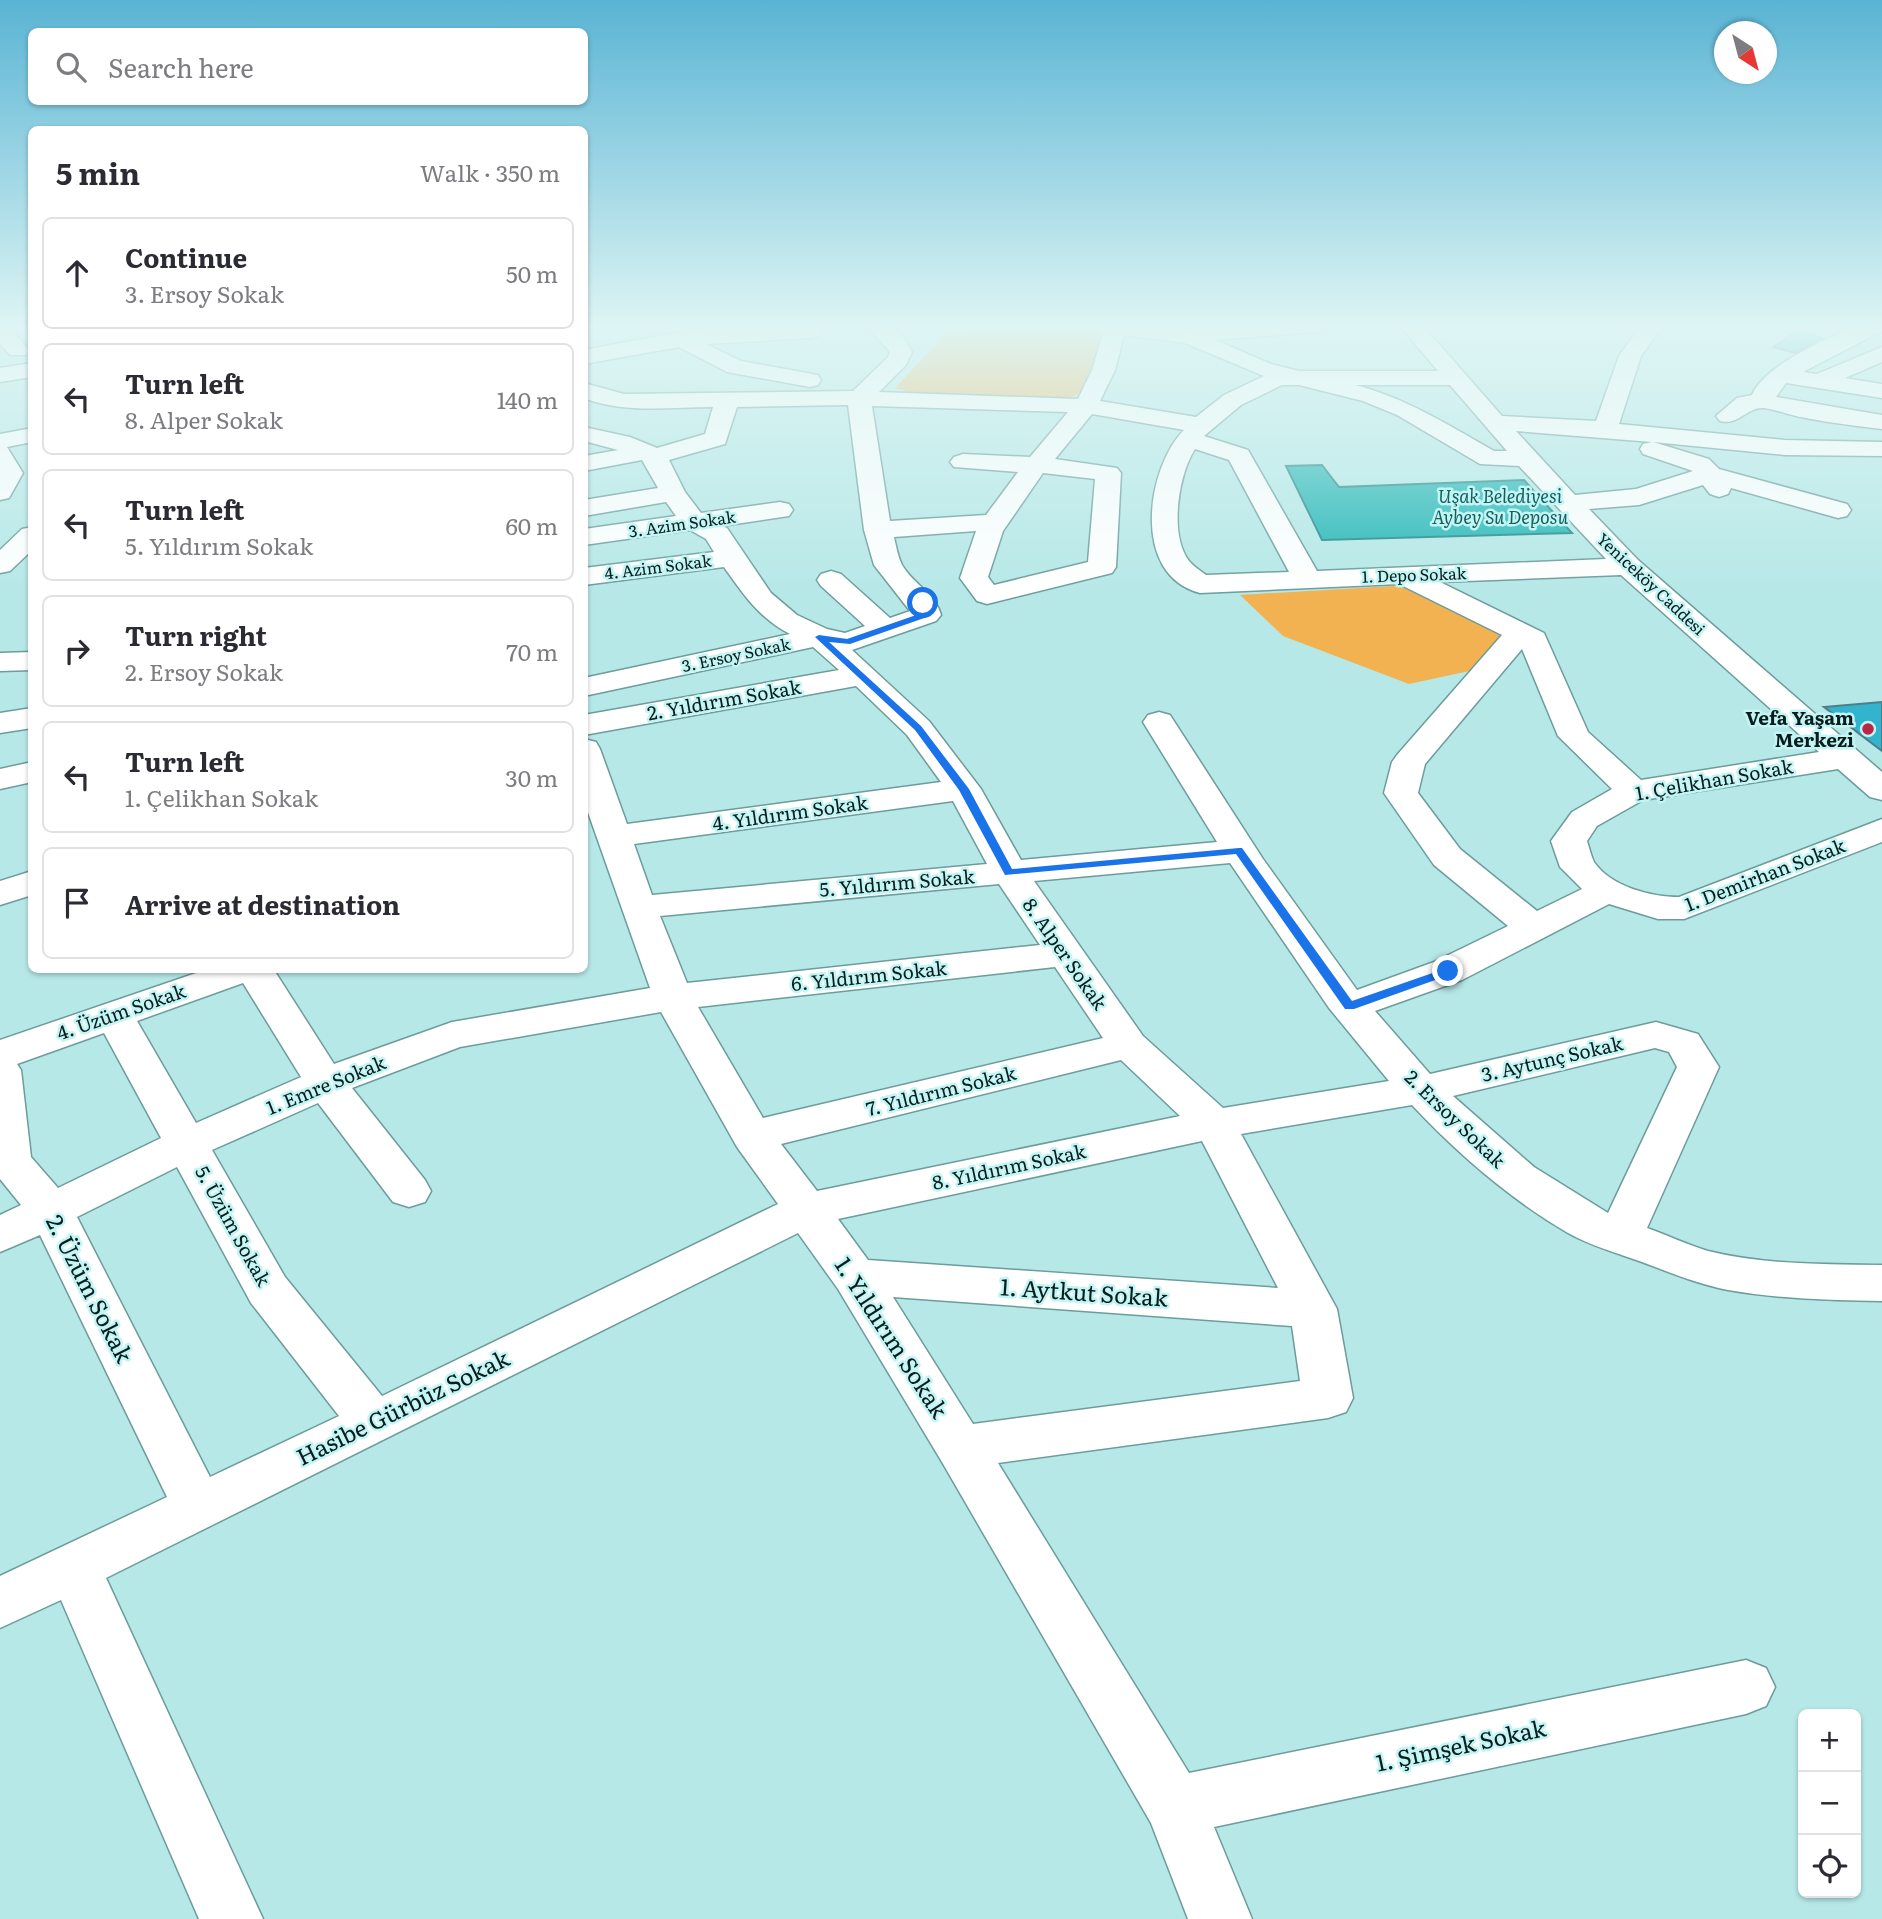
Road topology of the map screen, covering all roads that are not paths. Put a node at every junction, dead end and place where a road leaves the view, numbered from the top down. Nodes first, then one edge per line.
1 (722, 416) edge
2 (865, 416) edge
3 (1073, 416) edge
4 (1125, 416) edge
5 (1215, 416) edge
6 (1415, 416) edge
7 (1488, 416) edge
8 (1605, 416) edge
9 (1837, 416) edge
10 (1882, 422) edge
11 (1494, 423) junction
12 (1599, 429) junction
13 (1193, 432) junction
14 (588, 435) edge
15 (28, 436) edge
16 (0, 440) edge
17 (1882, 449) edge
18 (0, 453) edge
19 (651, 454) junction
20 (1526, 458) junction
21 (963, 462) dead end
22 (588, 463) edge
23 (1035, 466) junction
24 (1710, 474) junction
25 (673, 493) junction
26 (7, 494) edge
27 (1727, 501) dead end
28 (1568, 503) junction
29 (588, 507) edge
30 (780, 510) dead end
31 (1838, 510) dead end
32 (694, 522) junction
33 (997, 522) junction
34 (878, 530) junction
35 (588, 536) edge
36 (28, 539) edge
37 (731, 558) junction
38 (0, 565) edge
39 (1628, 566) junction
40 (588, 576) edge
41 (1405, 576) junction
42 (831, 580) dead end
43 (1308, 580) junction
44 (885, 629) junction
45 (1520, 633) junction
46 (819, 637) junction
47 (28, 661) edge
48 (0, 662) edge
49 (863, 675) junction
50 (588, 686) edge
51 (28, 719) edge
52 (1159, 722) dead end
53 (0, 723) edge
54 (588, 724) edge
55 (1845, 758) junction
56 (588, 765) edge
57 (28, 773) edge
58 (0, 779) edge
59 (964, 789) junction
60 (1882, 790) edge
61 (1634, 791) junction
62 (601, 816) edge
63 (1882, 830) edge
64 (1239, 851) junction
65 (1009, 872) junction
66 (28, 884) edge
67 (1606, 891) junction
68 (0, 894) edge
69 (638, 907) junction
70 (1533, 927) junction
71 (1065, 954) junction
72 (233, 973) edge
73 (257, 973) edge
74 (673, 997) junction
75 (1350, 1006) junction
76 (114, 1014) junction
77 (1129, 1045) junction
78 (0, 1055) edge
79 (0, 1070) edge
80 (325, 1083) junction
81 (1420, 1090) junction
82 (1214, 1124) junction
83 (752, 1136) junction
84 (187, 1144) junction
85 (409, 1191) dead end
86 (50, 1209) junction
87 (805, 1210) junction
88 (0, 1235) edge
89 (1620, 1237) junction
90 (855, 1277) junction
91 (1882, 1283) edge
92 (1312, 1309) junction
93 (374, 1423) junction
94 (960, 1447) junction
95 (198, 1506) junction
96 (74, 1567) junction
97 (0, 1603) edge
98 (1746, 1687) dead end
99 (1175, 1806) junction
100 (231, 1919) edge
101 (1220, 1919) edge

1 - 19 street
2 - 34 street
3 - 23 street
4 - 13 street
5 - 13 street
6 - 20 street
7 - 11 street, Yeniceköy Caddesi
8 - 12 street
9 - 10 street
11 - 12 street
11 - 20 street, Yeniceköy Caddesi
12 - 17 street
12 - 24 street
13 - 43 street
13 - 43 street, 1. Depo Sokak
14 - 19 street
15 - 16 street
18 - 26 street
19 - 22 street
19 - 25 street, 8. Alper Sokak
20 - 28 street, Yeniceköy Caddesi
21 - 23 street
23 - 33 street
23 - 33 street
24 - 27 street
24 - 28 street
24 - 31 street
25 - 29 street
25 - 32 street, 8. Alper Sokak
28 - 39 street, Yeniceköy Caddesi
30 - 32 street, 3. Azim Sokak
32 - 35 street, 3. Azim Sokak
32 - 37 street, 8. Alper Sokak
33 - 34 street
34 - 44 street, 3. Ersoy Sokak
36 - 38 street
37 - 40 street, 4. Azim Sokak
37 - 46 street, 8. Alper Sokak
39 - 41 street, 1. Depo Sokak
39 - 55 street, Yeniceköy Caddesi
41 - 43 street, 1. Depo Sokak
41 - 45 street
42 - 44 street
44 - 46 street, 3. Ersoy Sokak
45 - 61 street
45 - 70 street
46 - 49 street, 8. Alper Sokak
46 - 50 street, 3. Ersoy Sokak
47 - 48 street
49 - 54 street, 2. Yıldırım Sokak
49 - 59 street, 8. Alper Sokak
51 - 53 street
52 - 64 street, 2. Ersoy Sokak
55 - 60 street, Yeniceköy Caddesi
55 - 61 street, 1. Çelikhan Sokak
56 - 62 street, 1. Yıldırım Sokak
57 - 58 street
59 - 62 street, 4. Yıldırım Sokak
59 - 65 street, 8. Alper Sokak
61 - 67 street, 1. Çelikhan Sokak
62 - 69 street, 1. Yıldırım Sokak
63 - 67 street, 1. Demirhan Sokak
64 - 65 street, 5. Yıldırım Sokak
64 - 75 street, 2. Ersoy Sokak
65 - 69 street, 5. Yıldırım Sokak
65 - 71 street, 8. Alper Sokak
66 - 68 street
67 - 70 street
69 - 74 street, 1. Yıldırım Sokak
70 - 75 street
71 - 74 street, 6. Yıldırım Sokak
71 - 77 street, 8. Alper Sokak
72 - 76 street, 4. Üzüm Sokak
73 - 80 street
74 - 80 street, 1. Emre Sokak
74 - 83 street, 1. Yıldırım Sokak
75 - 81 street, 2. Ersoy Sokak
76 - 78 street, 4. Üzüm Sokak
76 - 84 street, 5. Üzüm Sokak
77 - 82 street, 8. Alper Sokak
77 - 83 street, 7. Yıldırım Sokak
79 - 86 street, 2. Üzüm Sokak
80 - 84 street, 1. Emre Sokak
80 - 85 street
81 - 82 street, 3. Aytunç Sokak
81 - 89 street, 2. Ersoy Sokak
81 - 89 street, 3. Aytunç Sokak
82 - 87 street, 8. Yıldırım Sokak
82 - 92 street, 8. Alper Sokak
83 - 87 street, 1. Yıldırım Sokak
84 - 86 street, 1. Emre Sokak
84 - 93 street, 5. Üzüm Sokak
86 - 88 street, 1. Emre Sokak
86 - 95 street, 2. Üzüm Sokak
87 - 90 street, 1. Yıldırım Sokak
87 - 93 street, Hasibe Gürbüz Sokak
89 - 91 street, 2. Ersoy Sokak
90 - 92 street, 1. Aytkut Sokak
90 - 94 street, 1. Yıldırım Sokak
92 - 94 street, 8. Alper Sokak
93 - 95 street, Hasibe Gürbüz Sokak
94 - 99 street, 1. Yıldırım Sokak
95 - 96 street, Hasibe Gürbüz Sokak
96 - 97 street, Hasibe Gürbüz Sokak
96 - 100 street
98 - 99 street, 1. Şimşek Sokak
99 - 101 street, 1. Yıldırım Sokak

